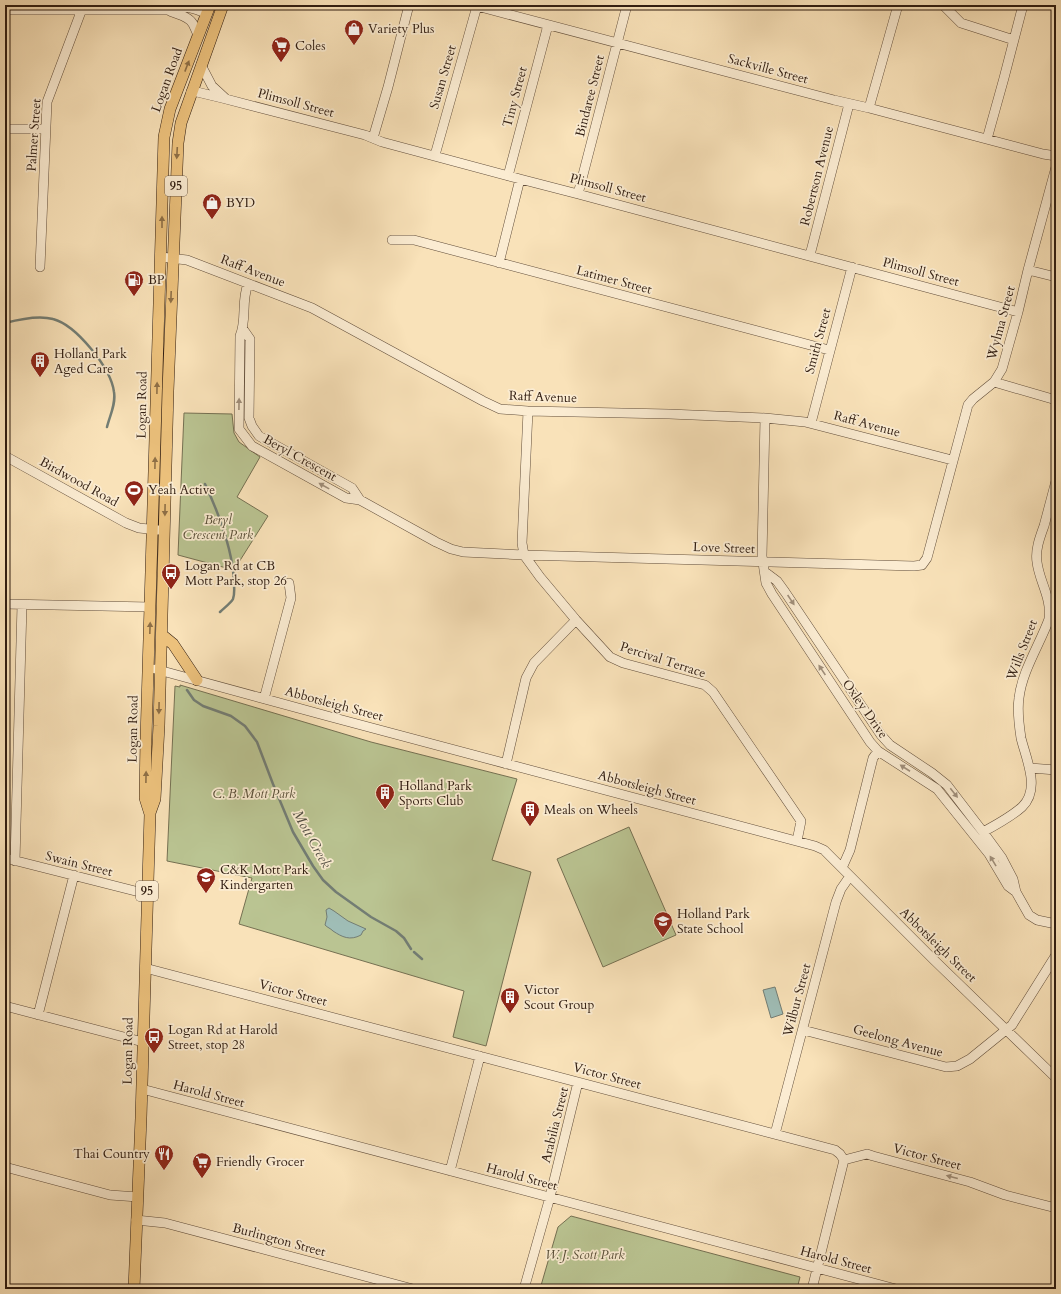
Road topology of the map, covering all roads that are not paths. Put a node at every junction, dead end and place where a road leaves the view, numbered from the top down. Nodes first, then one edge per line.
1 (223, 5) edge
2 (409, 5) edge
3 (627, 5) edge
4 (898, 5) edge
5 (943, 5) edge
6 (1023, 5) edge
7 (475, 6) edge
8 (30, 7) edge
9 (163, 8) edge
10 (82, 9) junction
11 (5, 10) edge
12 (208, 10) edge
13 (217, 20) junction
14 (548, 24) junction
15 (198, 36) junction
16 (1014, 40) junction
17 (617, 43) junction
18 (201, 65) junction
19 (191, 92) junction
20 (228, 99) junction
21 (849, 104) junction
22 (869, 108) junction
23 (166, 124) junction
24 (5, 129) edge
25 (46, 129) junction
26 (373, 138) junction
27 (987, 139) junction
28 (1056, 146) edge
29 (435, 156) junction
30 (1055, 156) edge
31 (1056, 167) edge
32 (508, 176) junction
33 (520, 180) junction
34 (578, 194) junction
35 (392, 240) dead end
36 (810, 255) junction
37 (161, 257) junction
38 (173, 258) junction
39 (499, 263) junction
40 (852, 266) junction
41 (40, 268) dead end
42 (1028, 270) junction
43 (1056, 277) edge
44 (248, 284) junction
45 (1018, 312) junction
46 (243, 329) junction
47 (829, 350) junction
48 (994, 382) junction
49 (1056, 400) edge
50 (528, 411) junction
51 (765, 418) junction
52 (811, 423) junction
53 (5, 456) edge
54 (952, 460) junction
55 (1056, 481) edge
56 (360, 500) junction
57 (153, 530) junction
58 (165, 531) junction
59 (524, 554) junction
60 (763, 562) junction
61 (922, 565) joint
62 (764, 572) junction
63 (290, 583) dead end
64 (5, 604) edge
65 (22, 605) junction
66 (150, 607) junction
67 (576, 620) junction
68 (162, 635) junction
69 (148, 667) junction
70 (161, 670) junction
71 (197, 680) junction
72 (264, 699) junction
73 (878, 751) junction
74 (506, 764) junction
75 (1030, 768) junction
76 (1056, 770) edge
77 (150, 814) junction
78 (983, 832) junction
79 (797, 841) junction
80 (5, 858) edge
81 (15, 861) junction
82 (842, 868) junction
83 (74, 875) junction
84 (850, 876) junction
85 (1016, 892) junction
86 (147, 894) junction
87 (1056, 924) edge
88 (1056, 955) edge
89 (145, 968) junction
90 (5, 1006) edge
91 (38, 1015) junction
92 (803, 1030) junction
93 (1006, 1030) junction
94 (143, 1042) junction
95 (480, 1056) junction
96 (1056, 1078) edge
97 (578, 1082) junction
98 (142, 1089) junction
99 (775, 1134) junction
100 (844, 1160) junction
101 (5, 1167) edge
102 (450, 1171) junction
103 (138, 1197) junction
104 (550, 1197) junction
105 (1056, 1208) edge
106 (136, 1220) junction
107 (817, 1268) junction
108 (134, 1289) edge
109 (413, 1289) edge
110 (524, 1289) edge
111 (812, 1289) edge
112 (896, 1289) edge

1 - 13 main road, Logan Road / 95
2 - 26 street
3 - 17 street, Bindaree Street
4 - 22 street
5 - 16 street
6 - 16 street
7 - 14 street, Sackville Street
7 - 29 street, Susan Street
8 - 10 street
8 - 11 street
9 - 10 street
9 - 12 street
9 - 15 street
10 - 25 street, Palmer Street
12 - 13 main road
12 - 15 main road, Logan Road / 95
13 - 18 main road, Logan Road / 95
14 - 17 street, Sackville Street
14 - 32 street, Tiny Street
23 -> 15 main road, Logan Road / 95
16 - 27 street
17 - 21 street, Sackville Street
17 - 34 street, Bindaree Street
18 - 19 main road, Logan Road / 95
18 - 20 street
19 - 20 street, Plimsoll Street
19 - 23 main road
19 -> 38 main road, Logan Road / 95
20 - 26 street, Plimsoll Street
21 - 22 street, Sackville Street
21 - 36 street, Robertson Avenue
22 - 27 street, Sackville Street
37 -> 23 main road, Logan Road / 95
24 - 25 street
25 - 41 street, Palmer Street
26 - 29 street, Plimsoll Street
27 - 30 street, Sackville Street
28 - 30 street
29 - 32 street, Plimsoll Street
31 - 42 street, Wylma Street
32 - 33 street, Plimsoll Street
33 - 34 street, Plimsoll Street
33 - 39 street
34 - 36 street, Plimsoll Street
35 - 39 street, Latimer Street
36 - 40 street, Plimsoll Street
37 - 38 street, Raff Avenue
57 -> 37 main road, Logan Road / 95
38 - 44 street, Raff Avenue
38 -> 58 main road, Logan Road / 95
39 - 47 street, Latimer Street
40 - 45 street, Plimsoll Street
40 - 47 street, Smith Street
42 - 43 street
42 - 45 street, Wylma Street
44 - 46 street, Beryl Crescent
44 - 50 street, Raff Avenue
45 - 48 street, Wylma Street
46 - 56 street, Beryl Crescent
56 -> 46 street, Beryl Crescent
47 - 52 street, Smith Street
48 - 49 street
48 - 54 street, Wylma Street
50 - 51 street, Raff Avenue
50 - 59 street
51 - 52 street, Raff Avenue
51 - 60 street, Oxley Drive
52 - 54 street, Raff Avenue
53 - 57 street, Birdwood Road
54 - 61 street, Wylma Street
55 - 75 street, Wills Street
56 - 59 street, Beryl Crescent
57 - 58 street, Birdwood Road
57 - 66 main road, Logan Road / 95
58 - 68 main road, Logan Road / 95
59 - 60 street, Love Street
59 - 67 street, Percival Terrace
60 - 61 street, Love Street
60 - 62 street, Oxley Drive
73 -> 62 street, Oxley Drive
62 -> 78 street, Oxley Drive
63 - 72 street
64 - 65 street
65 - 66 street
65 - 81 street
69 -> 66 main road, Logan Road / 95
67 - 74 street
67 - 79 street, Percival Terrace
68 - 70 main road, Logan Road / 95
68 - 71 main road
69 - 70 street, Abbotsleigh Street
77 -> 69 main road, Logan Road / 95
70 - 71 street, Abbotsleigh Street
70 -> 77 main road, Logan Road / 95
71 - 72 street, Abbotsleigh Street
72 - 74 street, Abbotsleigh Street
73 - 82 street
85 -> 73 street, Oxley Drive
74 - 79 street, Abbotsleigh Street
75 - 76 street
75 - 78 street, Wills Street
77 - 86 main road, Logan Road / 95
78 - 85 street, Oxley Drive
79 - 82 street, Abbotsleigh Street
80 - 81 street, Swain Street
81 - 83 street, Swain Street
82 - 84 street, Abbotsleigh Street
83 - 86 street, Swain Street
83 - 91 street
84 - 92 street, Wilbur Street
84 - 93 street, Abbotsleigh Street
85 - 87 street, Oxley Drive
86 - 89 main road, Logan Road / 95
88 - 93 street, Geelong Avenue
89 - 94 main road, Logan Road / 95
89 - 95 street, Victor Street
90 - 91 street
91 - 94 street
92 - 93 street, Geelong Avenue
92 - 99 street, Wilbur Street
93 - 96 street, Abbotsleigh Street
94 - 98 main road, Logan Road / 95
95 - 97 street, Victor Street
95 - 102 street
97 - 99 street, Victor Street
97 - 104 street, Arabilia Street
98 - 102 street, Harold Street
98 - 103 main road, Logan Road / 95
99 - 100 street, Victor Street
105 -> 100 street, Victor Street
100 - 107 street
101 - 103 street
102 - 104 street, Harold Street
103 - 106 main road, Logan Road / 95
104 - 107 street, Harold Street
104 - 110 street, Arabilia Street
106 - 108 main road, Logan Road / 95
106 - 109 street, Burlington Street
107 - 111 street
107 - 112 street, Harold Street

